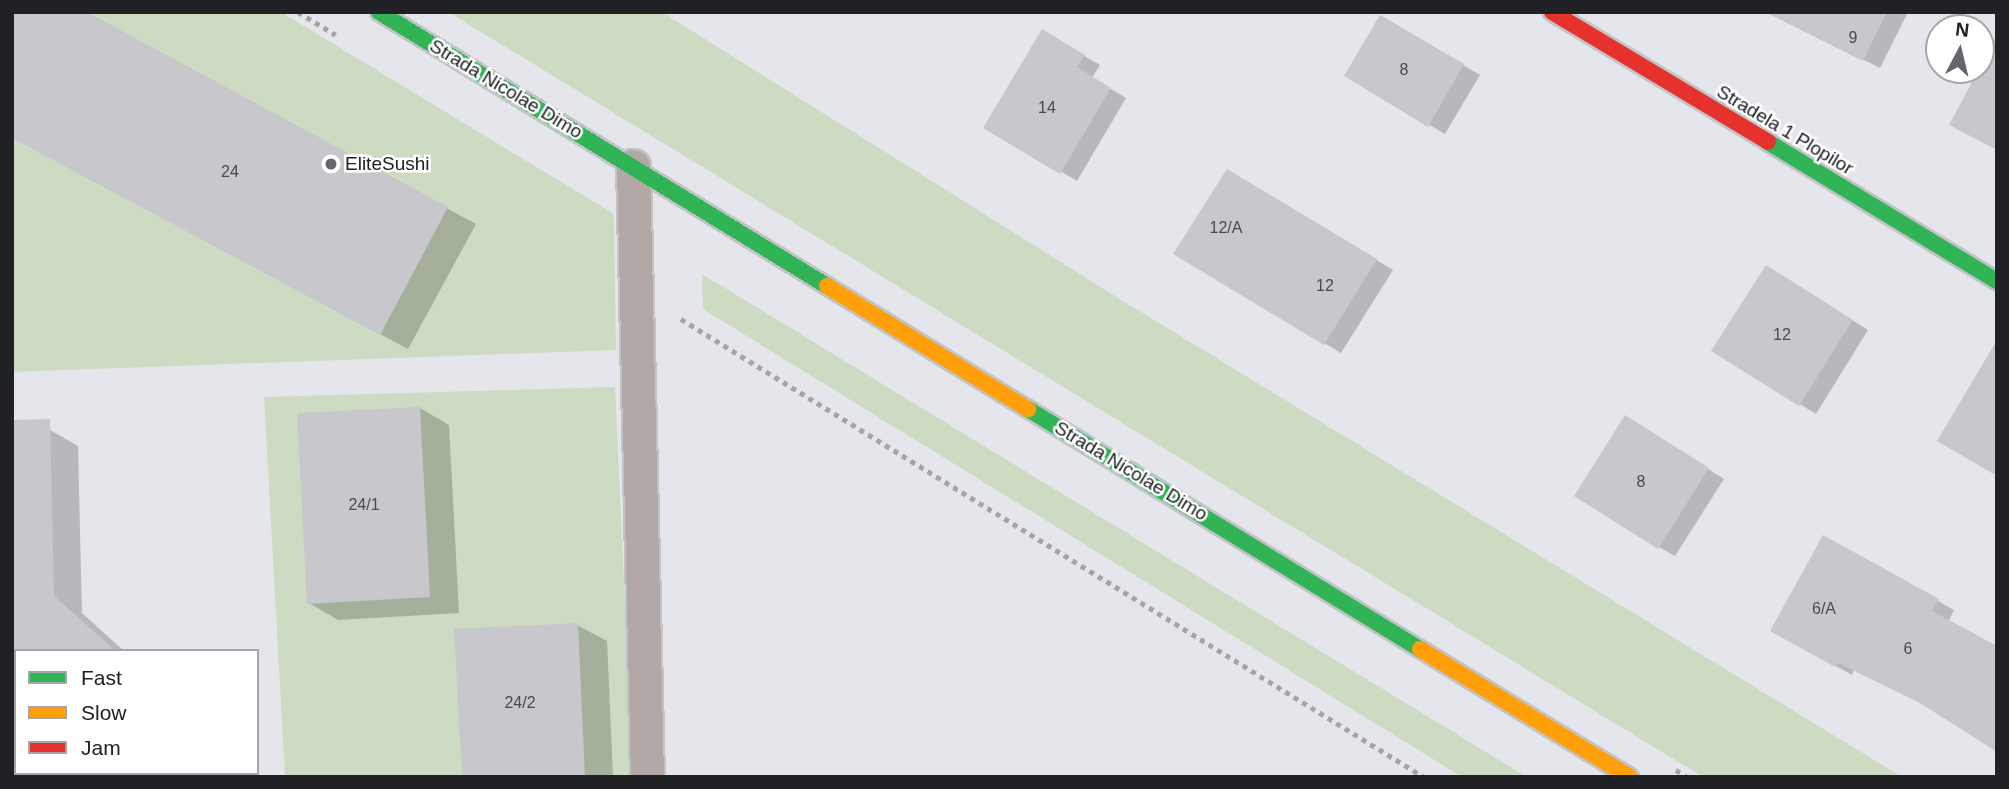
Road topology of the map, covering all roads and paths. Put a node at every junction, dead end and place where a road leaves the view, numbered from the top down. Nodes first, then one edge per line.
1 (379, 12) edge
2 (1552, 12) edge
3 (633, 166) junction
4 (1997, 281) edge
5 (638, 293) junction
6 (647, 777) edge
7 (1424, 777) edge
8 (1630, 777) edge

1 - 3 street, Strada Nicolae Dimo
2 - 4 street, Stradela 1 Plopilor
3 - 5 lane
3 - 8 street, Strada Nicolae Dimo
5 - 6 lane
5 - 7 path

